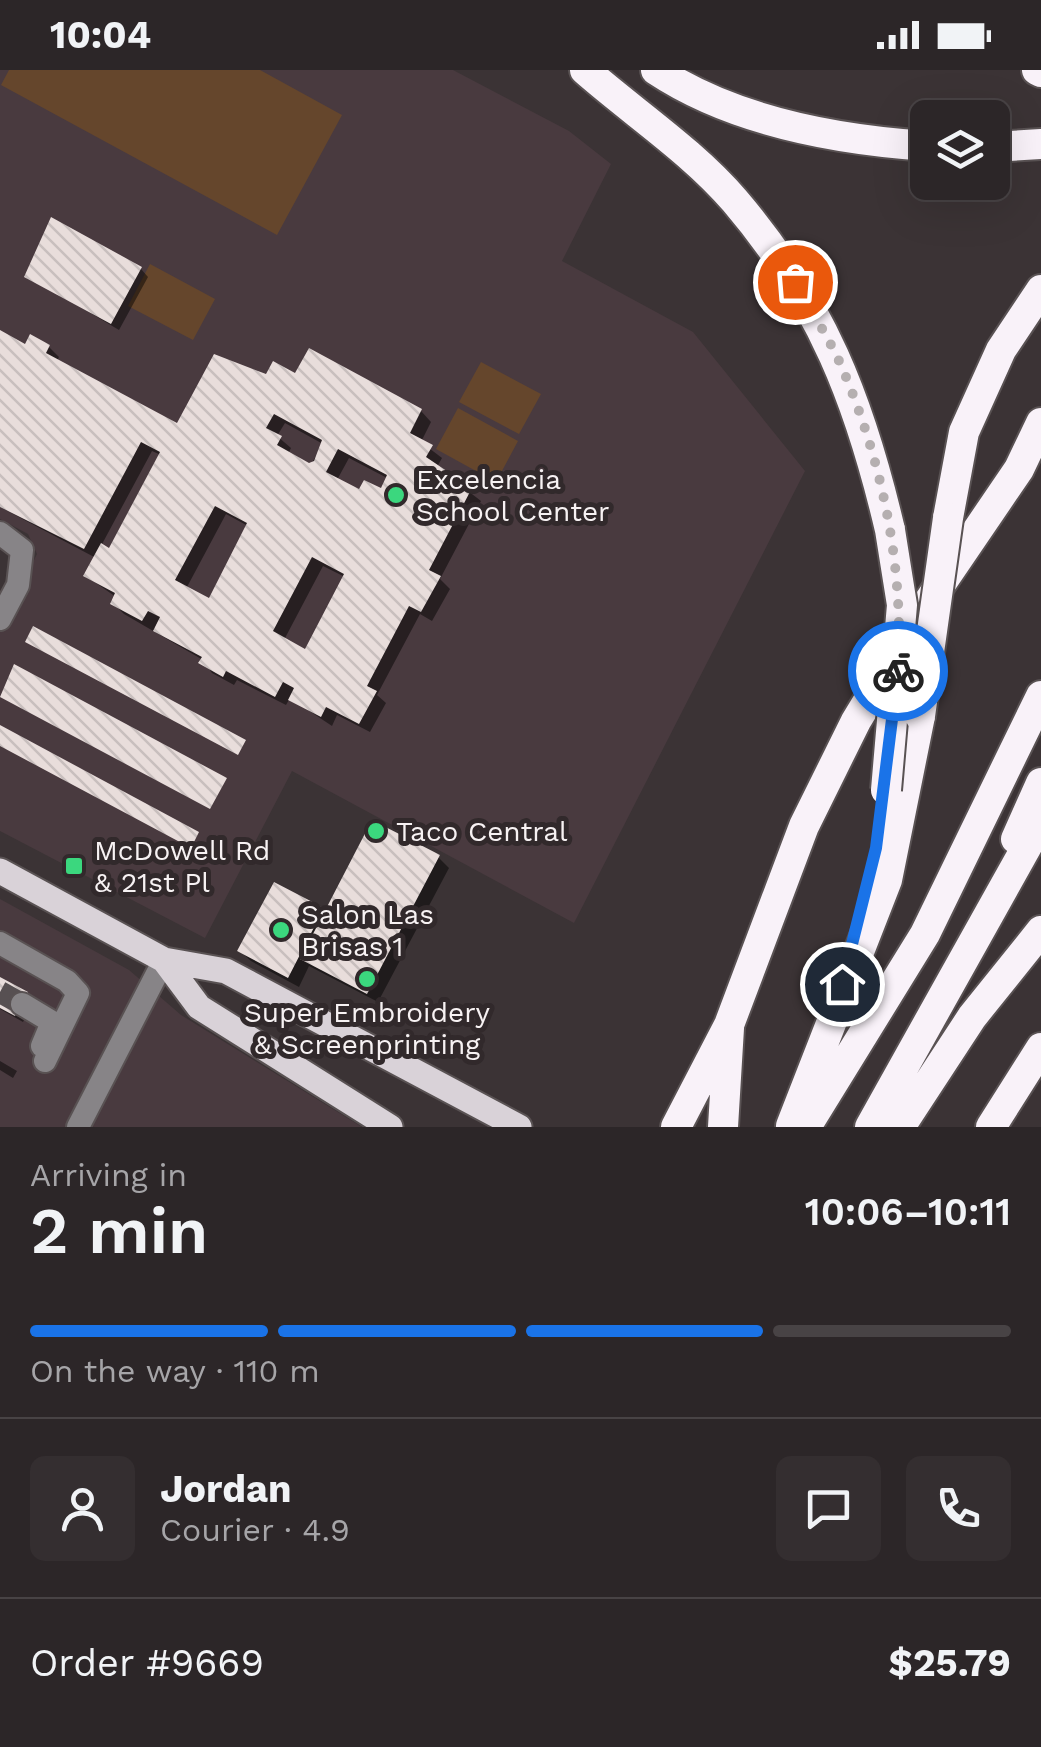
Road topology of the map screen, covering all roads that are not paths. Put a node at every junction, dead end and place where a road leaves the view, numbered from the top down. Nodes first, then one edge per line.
1 (585, 70) edge
2 (656, 70) edge
3 (910, 144) edge
4 (1041, 144) edge
5 (1010, 145) edge
6 (1041, 290) edge
7 (1041, 423) edge
8 (0, 533) edge
9 (0, 619) edge
10 (1041, 696) edge
11 (1041, 784) edge
12 (1041, 820) edge
13 (0, 871) edge
14 (1041, 931) edge
15 (0, 943) edge
16 (1027, 955) edge
17 (0, 956) edge
18 (164, 960) junction
19 (951, 983) junction
20 (76, 1002) junction
21 (22, 1004) tunnel mouth
22 (834, 1019) junction
23 (729, 1026) junction
24 (1041, 1048) edge
25 (1005, 1114) edge
26 (78, 1127) edge
27 (390, 1127) edge
28 (519, 1127) edge
29 (676, 1127) edge
30 (722, 1127) edge
31 (790, 1127) edge
32 (806, 1127) edge
33 (870, 1127) edge
34 (900, 1127) edge
35 (991, 1127) edge

1 - 22 highway, bridge
2 - 3 highway
4 - 5 highway
6 - 22 highway, bridge
7 - 23 highway
8 - 9 street
10 - 32 highway
11 - 19 highway
12 - 19 highway
13 - 18 main road
14 - 16 highway
15 - 20 street
16 - 34 highway
17 - 20 street
18 - 26 street
18 - 27 main road
18 - 28 main road
19 - 33 highway
20 - 21 street
22 - 31 highway
23 - 29 highway
23 - 30 highway
24 - 25 highway
25 - 35 highway

